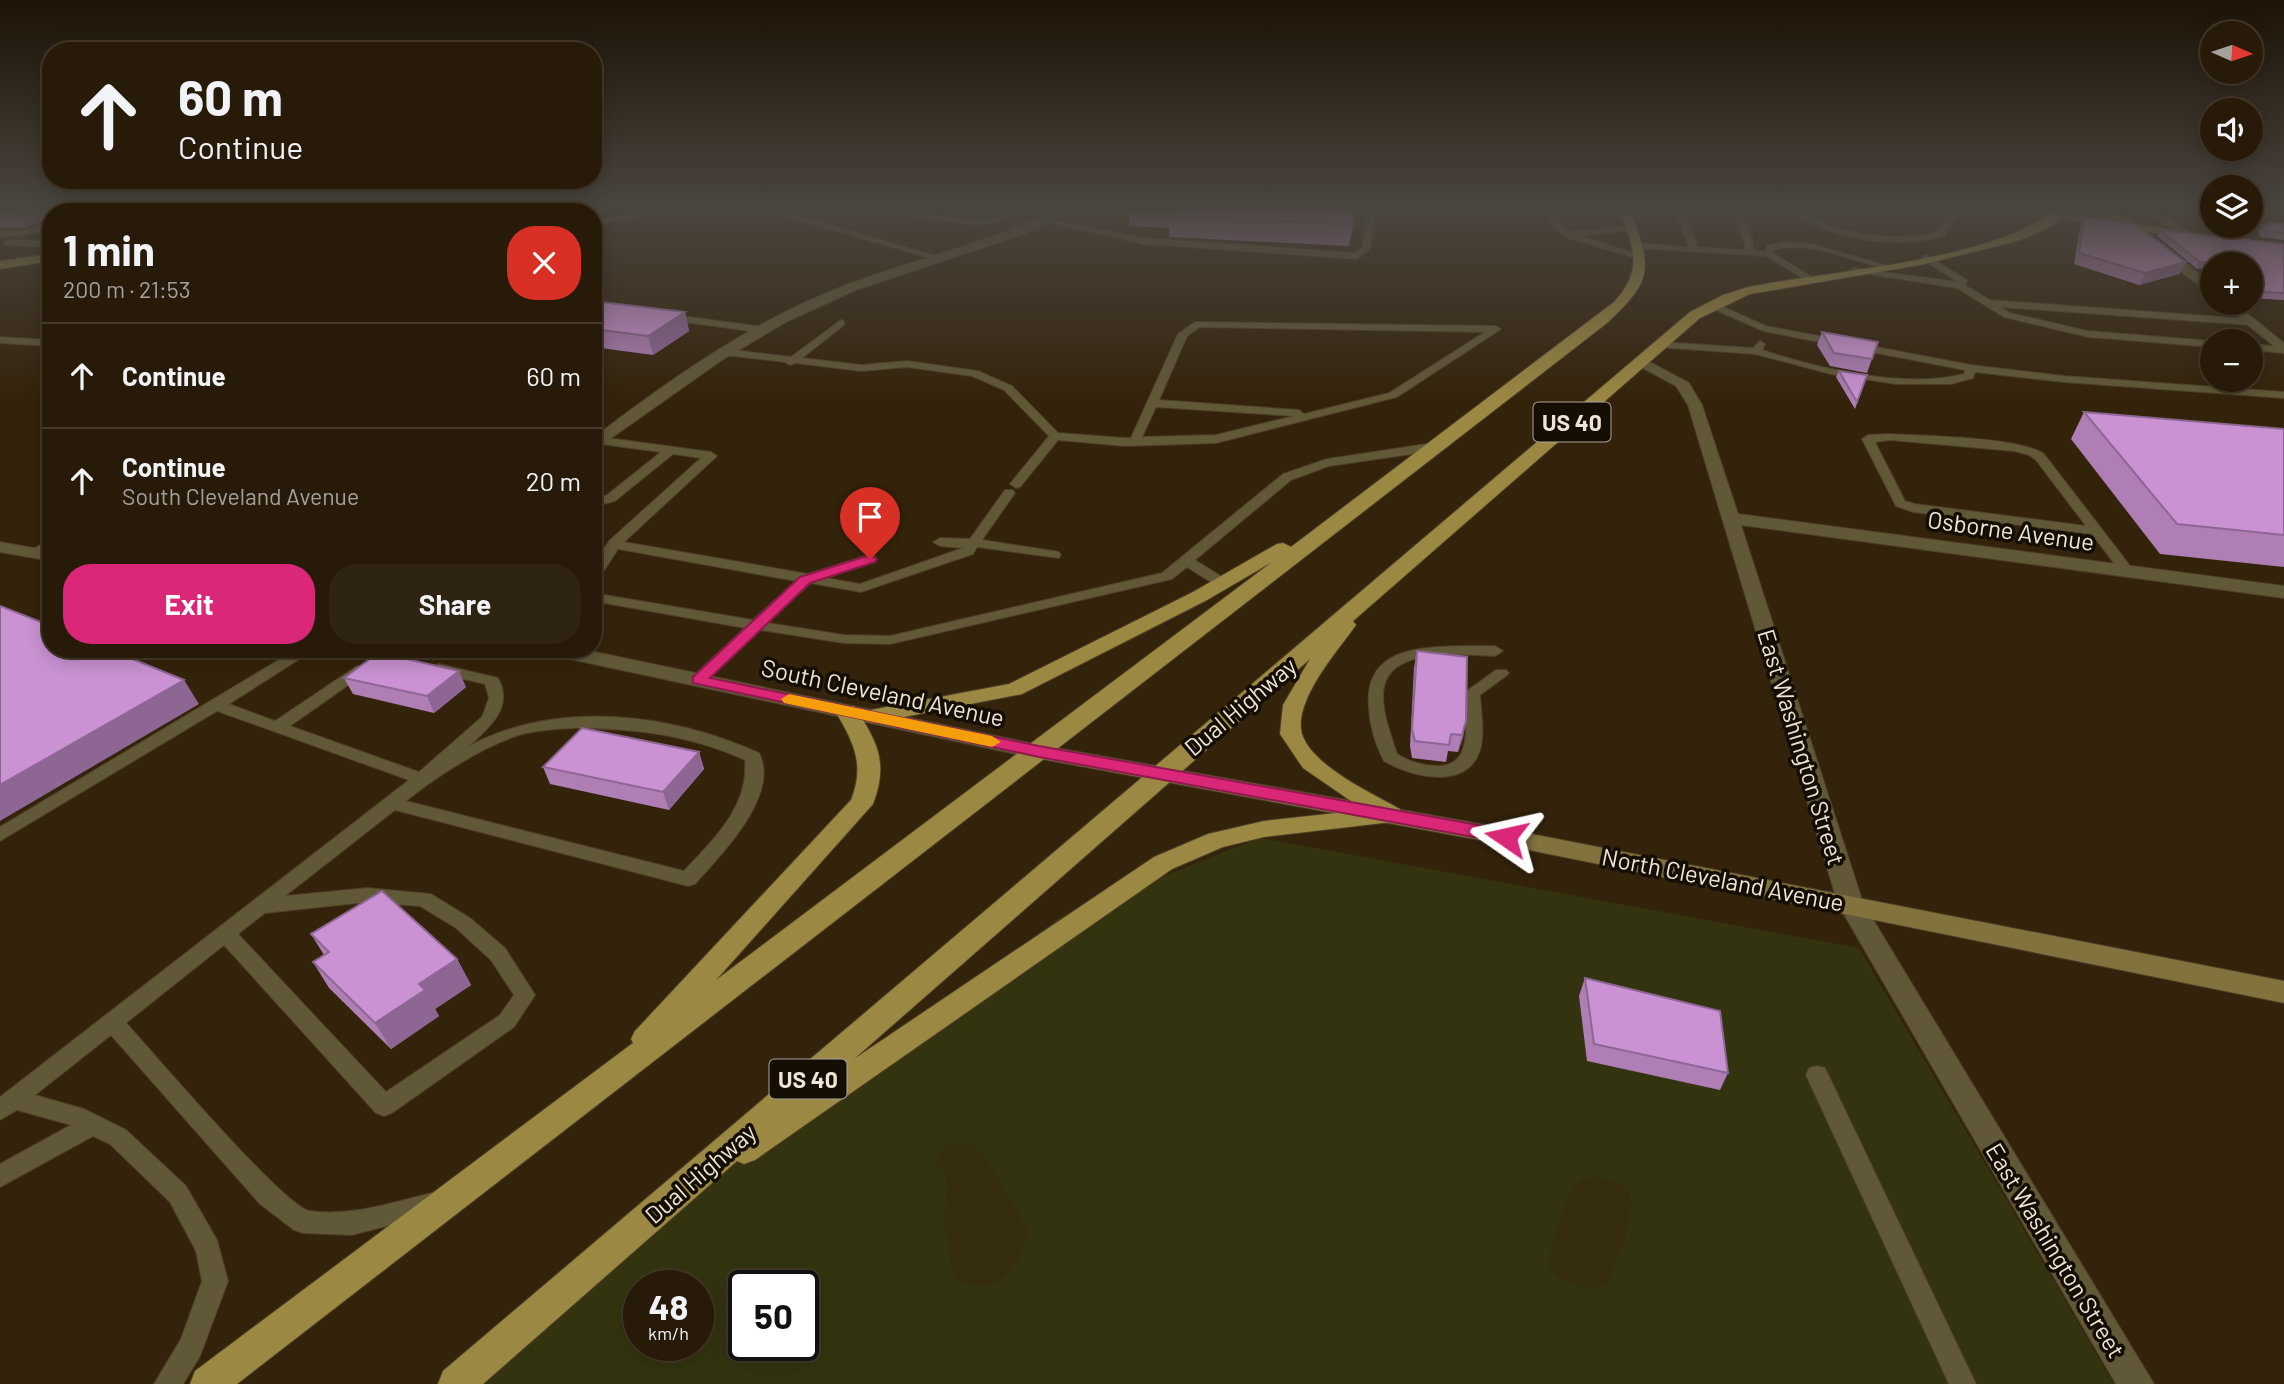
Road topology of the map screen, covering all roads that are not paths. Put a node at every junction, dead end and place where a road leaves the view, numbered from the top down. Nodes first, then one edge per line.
1 (901, 271) edge
2 (1640, 271) edge
3 (1795, 271) edge
4 (1853, 271) joint
5 (1946, 271) edge
6 (2186, 271) edge
7 (1809, 279) junction
8 (2200, 282) edge
9 (1960, 286) junction
10 (1988, 303) junction
11 (1712, 305) junction
12 (2241, 315) edge
13 (660, 317) edge
14 (2250, 322) junction
15 (841, 323) dead end
16 (1763, 328) junction
17 (764, 330) junction
18 (0, 340) edge
19 (42, 342) edge
20 (2200, 343) edge
21 (1661, 345) junction
22 (2263, 348) edge
23 (2284, 350) edge
24 (1756, 351) junction
25 (726, 352) junction
26 (790, 362) junction
27 (1642, 362) junction
28 (1971, 368) junction
29 (2284, 395) edge
30 (1152, 403) junction
31 (1316, 414) junction
32 (1055, 436) junction
33 (602, 437) edge
34 (1135, 441) junction
35 (602, 442) edge
36 (1433, 447) junction
37 (671, 450) junction
38 (602, 500) edge
39 (1352, 509) junction
40 (1731, 518) junction
41 (2097, 531) junction
42 (940, 542) dead end
43 (974, 543) junction
44 (614, 544) junction
45 (4, 550) edge
46 (42, 555) edge
47 (1054, 555) dead end
48 (870, 559) dead end
49 (1186, 561) junction
50 (602, 563) edge
51 (1146, 568) dead end
52 (2127, 571) junction
53 (1172, 572) junction
54 (805, 580) junction
55 (1223, 583) junction
56 (2284, 592) edge
57 (602, 599) edge
58 (1362, 602) junction
59 (757, 624) junction
60 (1495, 651) dead end
61 (293, 658) edge
62 (594, 658) edge
63 (377, 666) edge
64 (421, 666) edge
65 (1501, 673) dead end
66 (698, 680) junction
67 (216, 705) junction
68 (846, 711) junction
69 (873, 716) junction
70 (277, 727) junction
71 (1039, 751) junction
72 (1160, 774) junction
73 (422, 779) junction
74 (392, 803) junction
75 (1392, 815) junction
76 (0, 835) edge
77 (1851, 904) junction
78 (262, 906) junction
79 (226, 934) junction
80 (2284, 992) edge
81 (111, 1021) junction
82 (1817, 1075) dead end
83 (606, 1081) junction
84 (7, 1104) edge
85 (93, 1124) junction
86 (0, 1176) edge
87 (451, 1199) junction
88 (654, 1213) junction
89 (167, 1384) edge
90 (208, 1384) edge
91 (456, 1384) edge
92 (1963, 1384) edge
93 (2136, 1384) edge

1 - 17 street
2 - 36 main road, US 40
3 - 7 lane
4 - 7 main road, Dual Highway / US 40
4 - 9 lane
5 - 9 lane
6 - 8 street
7 - 11 main road, Dual Highway / US 40
9 - 10 lane
10 - 14 lane
10 - 20 lane
11 - 16 lane
11 - 21 main road, Dual Highway / US 40
12 - 14 street
13 - 17 lane
14 - 23 street
15 - 26 lane
16 - 24 lane
16 - 28 lane
17 - 25 street
18 - 19 lane
21 - 24 lane
21 - 27 main road, Dual Highway / US 40
22 - 23 lane
24 - 28 lane
25 - 26 lane
25 - 33 street
26 - 32 lane
27 - 40 street, East Washington Street
27 - 58 main road, Dual Highway / US 40
28 - 29 lane
30 - 31 lane
30 - 31 lane
30 - 34 lane
31 - 34 lane
32 - 34 lane
32 - 43 lane
35 - 37 lane
36 - 39 main road, US 40
36 - 49 lane
37 - 38 lane
37 - 44 lane
39 - 55 main road
39 - 71 main road, US 40
40 - 52 street, Osborne Avenue
40 - 77 street, East Washington Street
41 - 41 lane
41 - 52 lane
42 - 43 lane
43 - 47 lane
43 - 54 lane
44 - 50 lane
44 - 54 lane
45 - 46 street
48 - 54 lane
49 - 53 lane
49 - 55 lane
51 - 53 lane
52 - 56 street, Osborne Avenue
53 - 59 lane
54 - 59 lane
55 - 69 main road
57 - 59 lane
58 - 72 main road, Dual Highway / US 40
58 - 75 main road
59 - 66 lane
60 - 65 lane
61 - 67 lane
62 - 66 street, South Cleveland Avenue
63 - 70 lane
64 - 73 lane
66 - 68 street, South Cleveland Avenue
67 - 70 lane
67 - 76 lane
68 - 69 street, South Cleveland Avenue
68 - 83 main road
69 - 71 street, South Cleveland Avenue
70 - 73 lane
71 - 72 main road, North Cleveland Avenue
71 - 83 main road, US 40
72 - 75 main road, North Cleveland Avenue
72 - 88 main road, Dual Highway / US 40
73 - 74 lane
73 - 74 lane
74 - 78 lane
75 - 77 main road, North Cleveland Avenue
75 - 88 main road
77 - 80 main road, North Cleveland Avenue
77 - 93 street, East Washington Street
78 - 79 lane
78 - 79 lane
79 - 81 lane
81 - 84 lane
81 - 87 lane
82 - 92 lane
83 - 87 main road, US 40
84 - 85 lane
85 - 86 lane
85 - 89 lane
87 - 90 main road, US 40
88 - 91 main road, Dual Highway / US 40

